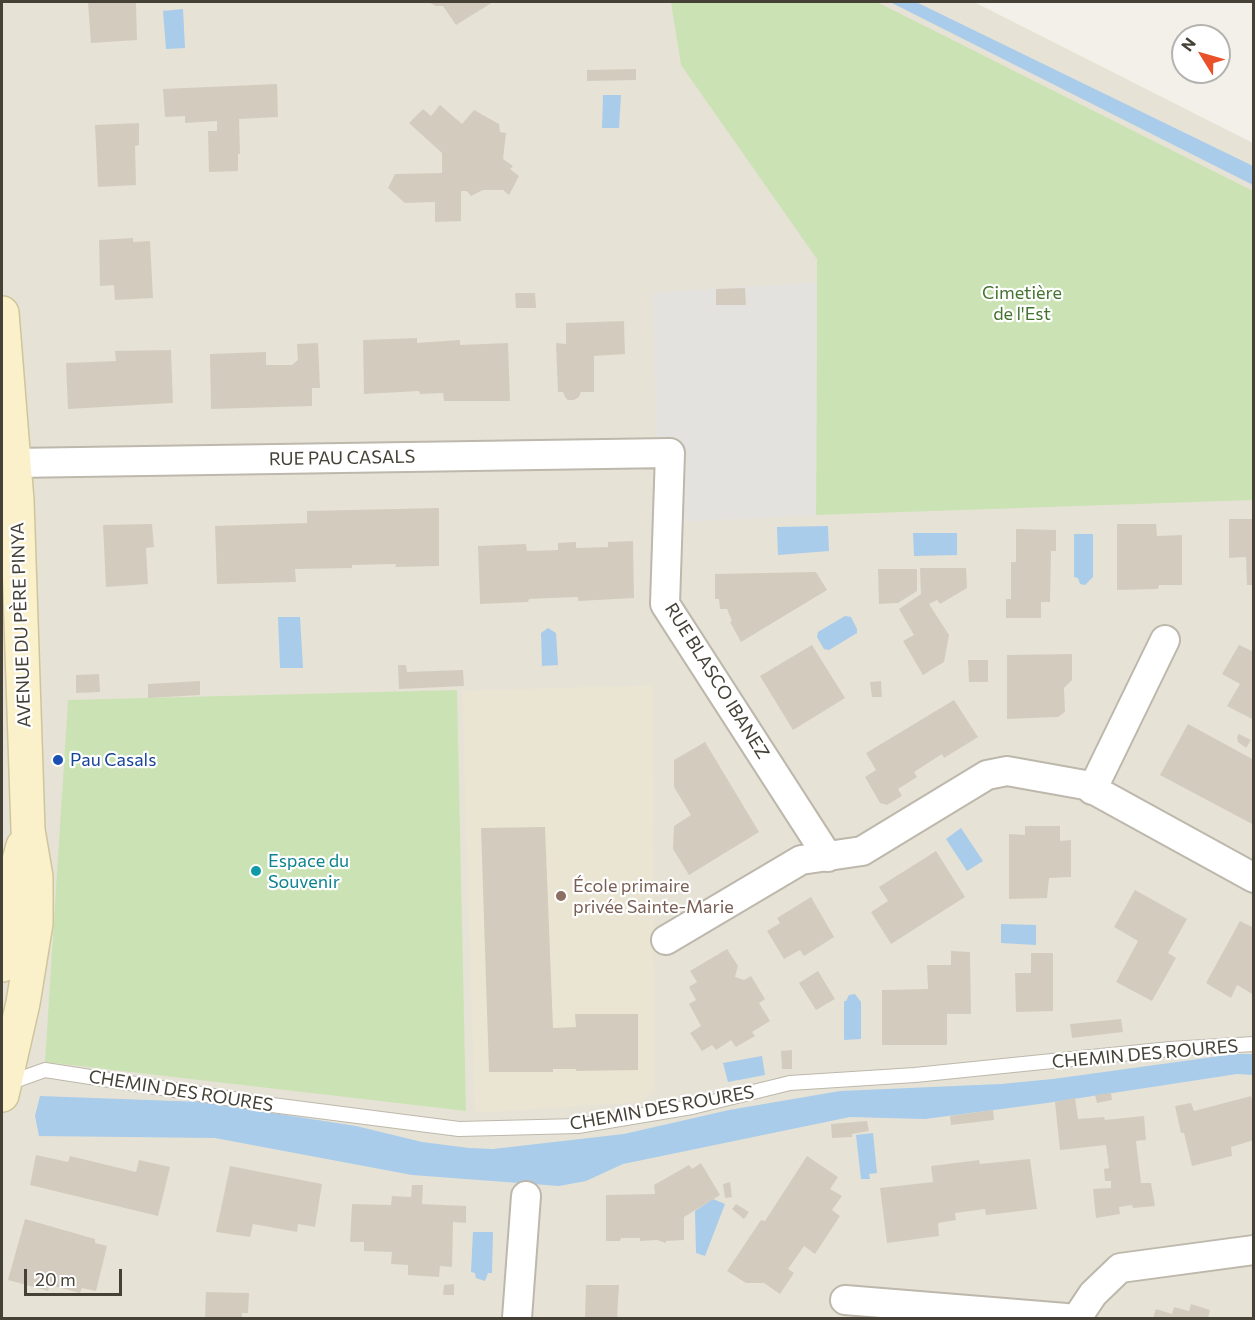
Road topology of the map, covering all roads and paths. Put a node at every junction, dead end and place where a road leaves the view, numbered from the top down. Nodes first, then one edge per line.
1 (2, 313) edge
2 (670, 453) joint
3 (14, 463) junction
4 (1165, 640) dead end
5 (1092, 790) junction
6 (27, 830) junction
7 (828, 857) junction
8 (1254, 878) edge
9 (8, 889) edge
10 (666, 940) dead end
11 (2, 965) edge
12 (1254, 1044) edge
13 (3, 1090) edge
14 (526, 1196) dead end
15 (1254, 1250) edge
16 (845, 1300) dead end
17 (517, 1318) edge
18 (1066, 1318) edge
19 (1077, 1318) edge

1 - 3 main road, AVENUE DU PÈRE PINYA
2 - 3 street, RUE PAU CASALS
2 - 7 street, RUE BLASCO IBANEZ
3 - 6 main road, AVENUE DU PÈRE PINYA
4 - 5 street
5 - 7 street
5 - 8 street
6 - 9 main road, AVENUE DU PÈRE PINYA
6 - 13 main road, AVENUE DU PÈRE PINYA
7 - 10 street
9 - 11 main road, AVENUE DU PÈRE PINYA
12 - 13 lane, CHEMIN DES ROURES
14 - 17 street
15 - 19 street
16 - 18 street

